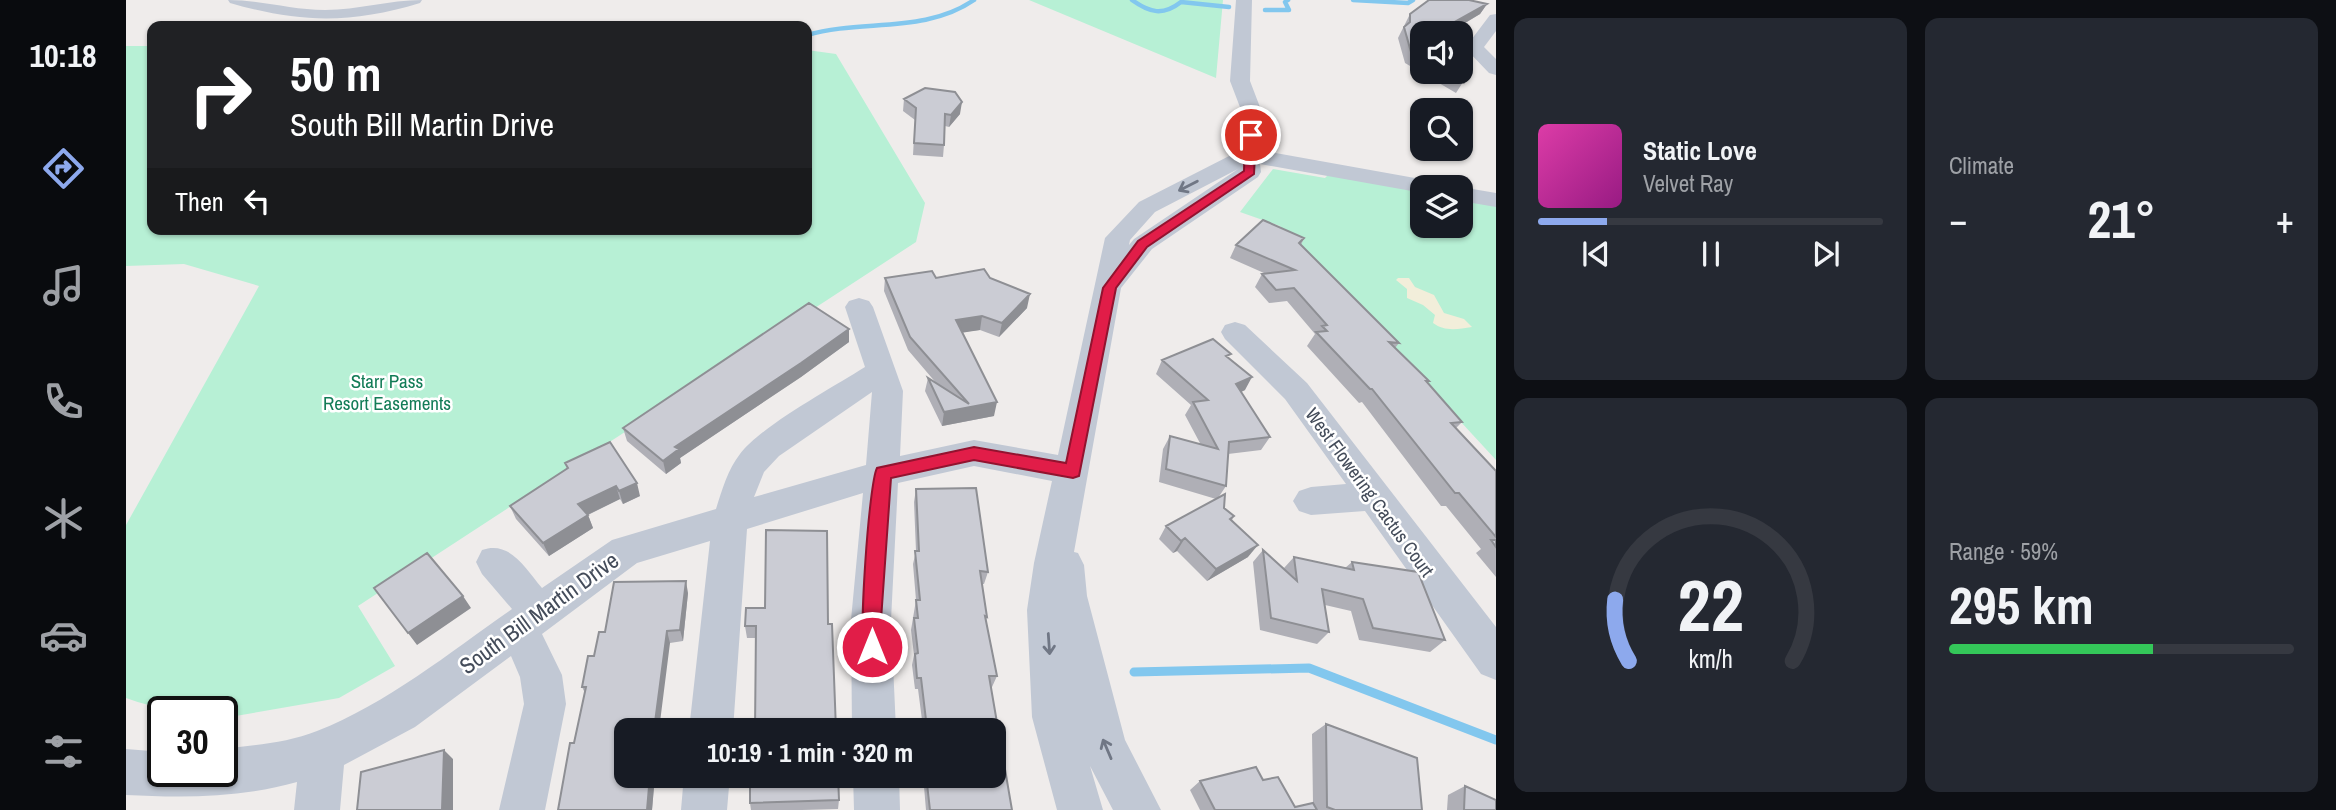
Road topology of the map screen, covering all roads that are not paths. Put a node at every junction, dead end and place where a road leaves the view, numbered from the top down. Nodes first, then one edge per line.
1 (236, 0) edge
2 (414, 0) edge
3 (1244, 0) edge
4 (1496, 19) edge
5 (1496, 69) edge
6 (1248, 155) junction
7 (1410, 184) edge
8 (1473, 196) edge
9 (1496, 200) edge
10 (859, 307) dead end
11 (1235, 332) dead end
12 (881, 371) junction
13 (1073, 471) junction
14 (883, 473) junction
15 (1372, 496) junction
16 (1311, 501) dead end
17 (730, 519) junction
18 (1061, 528) junction
19 (495, 562) dead end
20 (529, 620) junction
21 (1496, 660) edge
22 (712, 718) edge
23 (874, 718) edge
24 (323, 752) junction
25 (238, 770) edge
26 (126, 772) edge
27 (147, 773) edge
28 (706, 788) edge
29 (876, 788) edge
30 (317, 810) edge
31 (522, 810) edge
32 (704, 810) edge
33 (877, 810) edge
34 (1080, 810) edge
35 (1139, 810) edge

1 - 2 street
3 - 6 street
4 - 5 street
6 - 7 street
6 - 13 street
8 - 9 street
10 - 12 street
11 - 15 street, West Flowering Cactus Court
12 - 14 street
12 - 17 street
13 - 14 street, South Bill Martin Drive
13 - 18 street
14 - 17 street, South Bill Martin Drive
14 - 23 street
15 - 16 street
15 - 21 street, West Flowering Cactus Court
17 - 20 street, South Bill Martin Drive
17 - 22 street
18 -> 34 street
35 -> 18 street
19 - 20 street
20 - 24 street, South Bill Martin Drive
20 - 31 street
24 - 25 street, South Bill Martin Drive
24 - 30 street
26 - 27 street, South Bill Martin Drive
28 - 32 street
29 - 33 street

